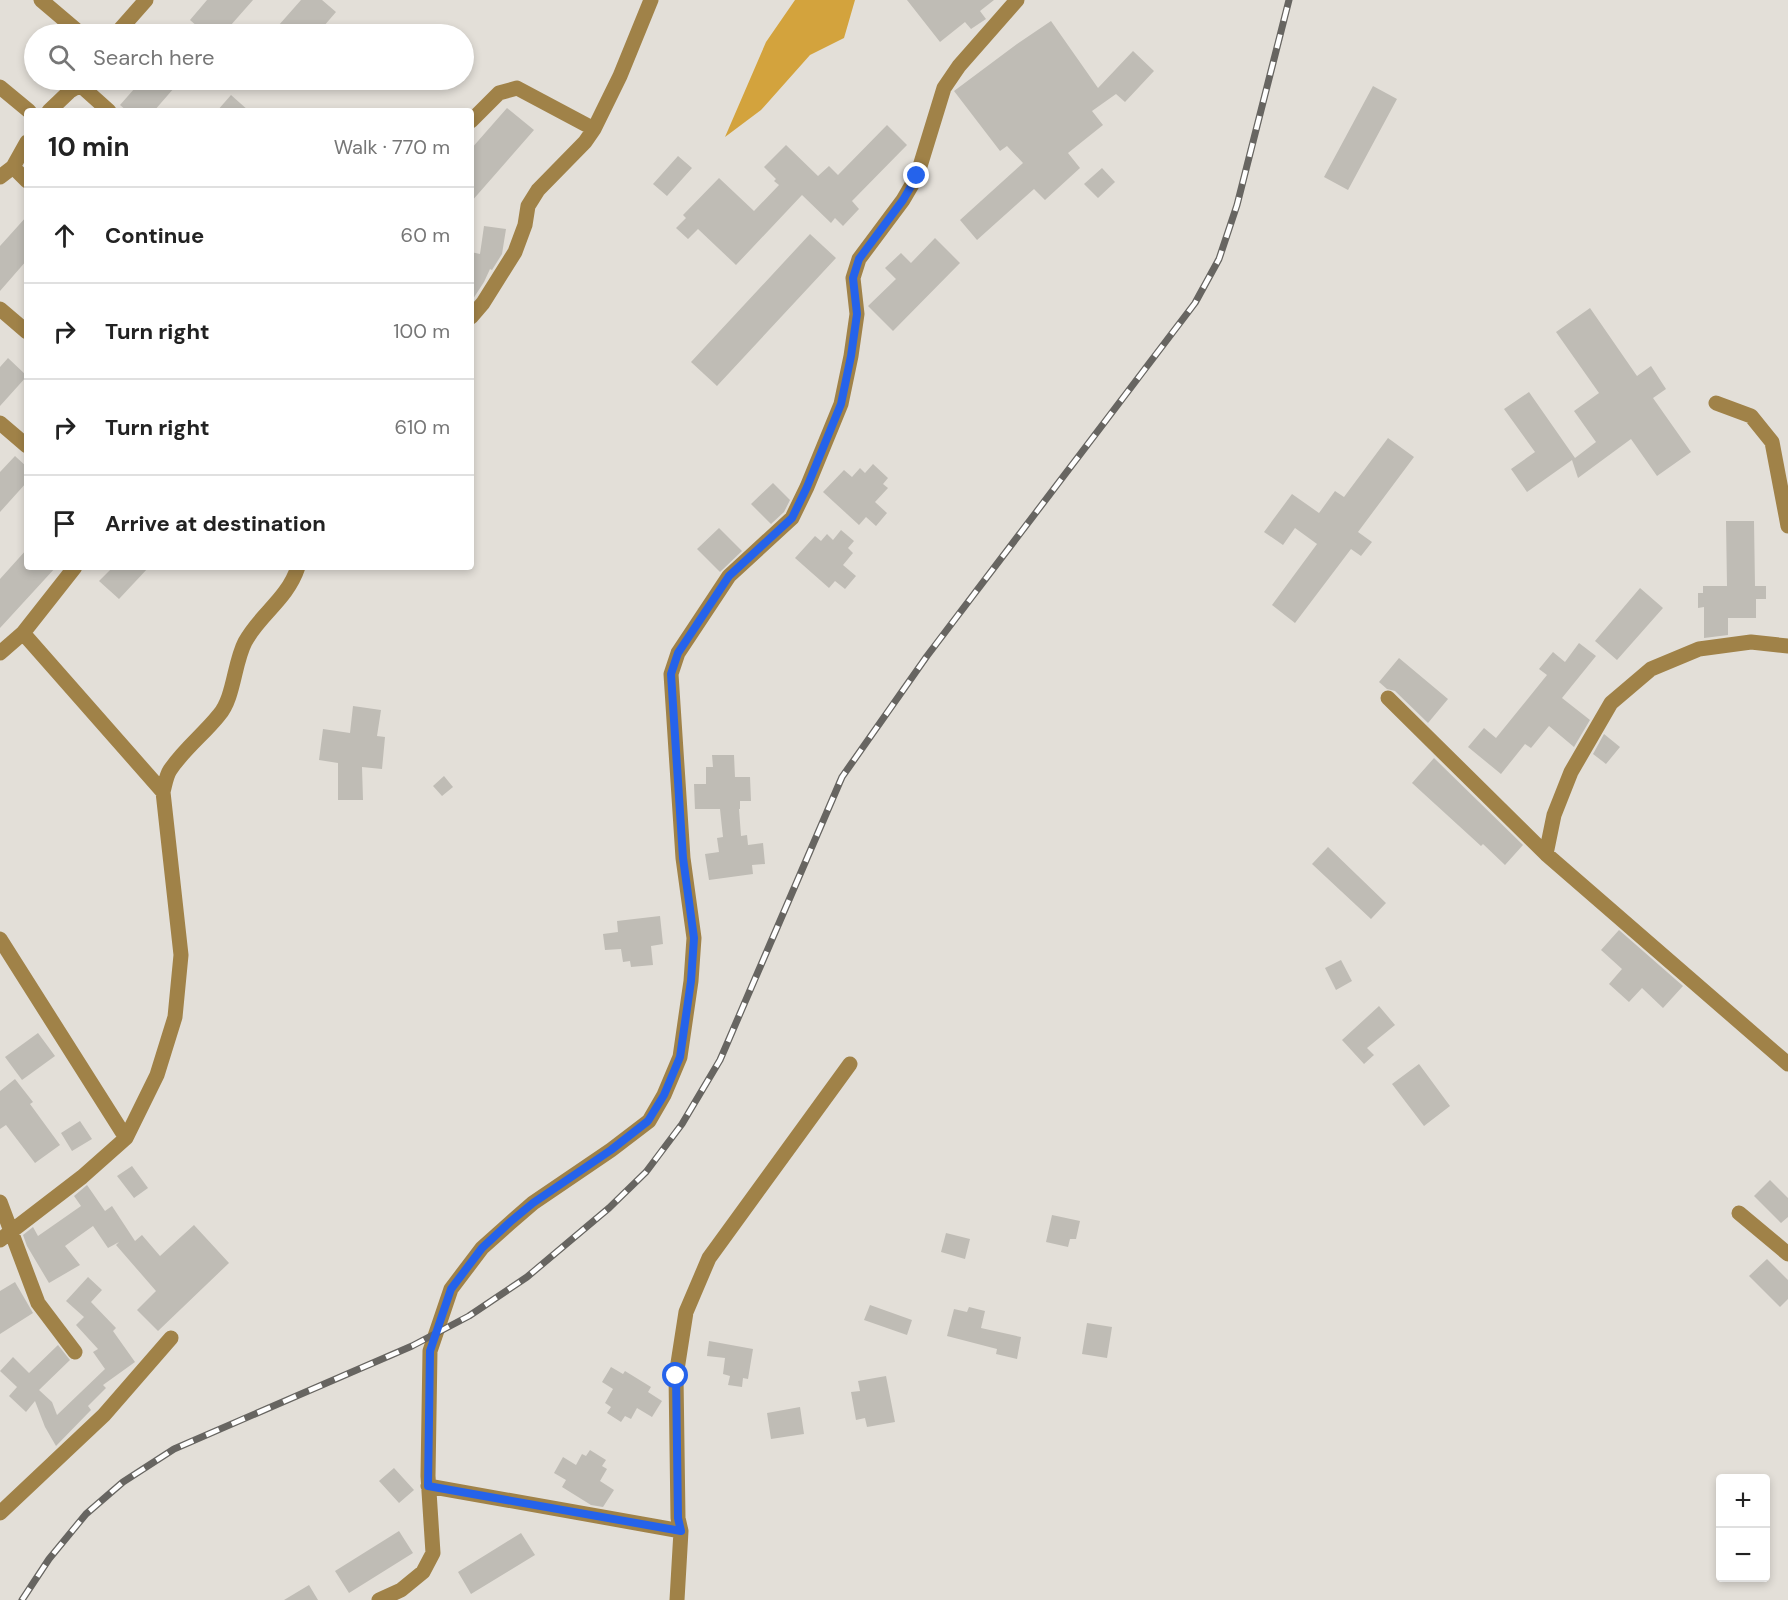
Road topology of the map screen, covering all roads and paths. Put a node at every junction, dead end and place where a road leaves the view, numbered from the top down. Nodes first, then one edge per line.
1 (40, 0) edge
2 (146, 0) edge
3 (651, 0) edge
4 (1017, 0) edge
5 (69, 24) edge
6 (125, 24) edge
7 (0, 87) edge
8 (71, 90) edge
9 (89, 90) edge
10 (25, 108) edge
11 (52, 108) edge
12 (106, 108) edge
13 (474, 118) edge
14 (594, 129) junction
15 (24, 147) edge
16 (13, 167) junction
17 (0, 177) edge
18 (24, 178) edge
19 (0, 309) edge
20 (474, 314) edge
21 (24, 329) edge
22 (1716, 403) dead end
23 (0, 423) edge
24 (24, 443) edge
25 (1788, 526) edge
26 (73, 570) edge
27 (297, 570) edge
28 (23, 633) junction
29 (1788, 646) edge
30 (0, 653) edge
31 (1388, 698) dead end
32 (163, 792) junction
33 (1546, 854) junction
34 (0, 939) edge
35 (850, 1064) dead end
36 (1788, 1064) edge
37 (126, 1138) junction
38 (0, 1202) edge
39 (1739, 1213) dead end
40 (5, 1235) edge
41 (1788, 1254) edge
42 (171, 1338) dead end
43 (75, 1352) dead end
44 (428, 1486) junction
45 (0, 1513) edge
46 (681, 1531) junction
47 (379, 1600) edge
48 (677, 1600) edge

1 - 5 street
2 - 6 street
3 - 14 street
4 - 44 street
7 - 10 street
8 - 11 street
9 - 12 street
13 - 14 street
14 - 20 street
15 - 16 street
16 - 17 street
16 - 18 street
19 - 21 street
22 - 25 street
23 - 24 street
26 - 28 street
27 - 32 street
28 - 30 street
28 - 32 street
29 - 33 street
31 - 33 street
32 - 37 street
33 - 36 street
34 - 37 street
35 - 46 street
37 - 40 street
38 - 40 street
39 - 41 street
40 - 43 street
42 - 45 street
44 - 46 street
44 - 47 street
46 - 48 street

